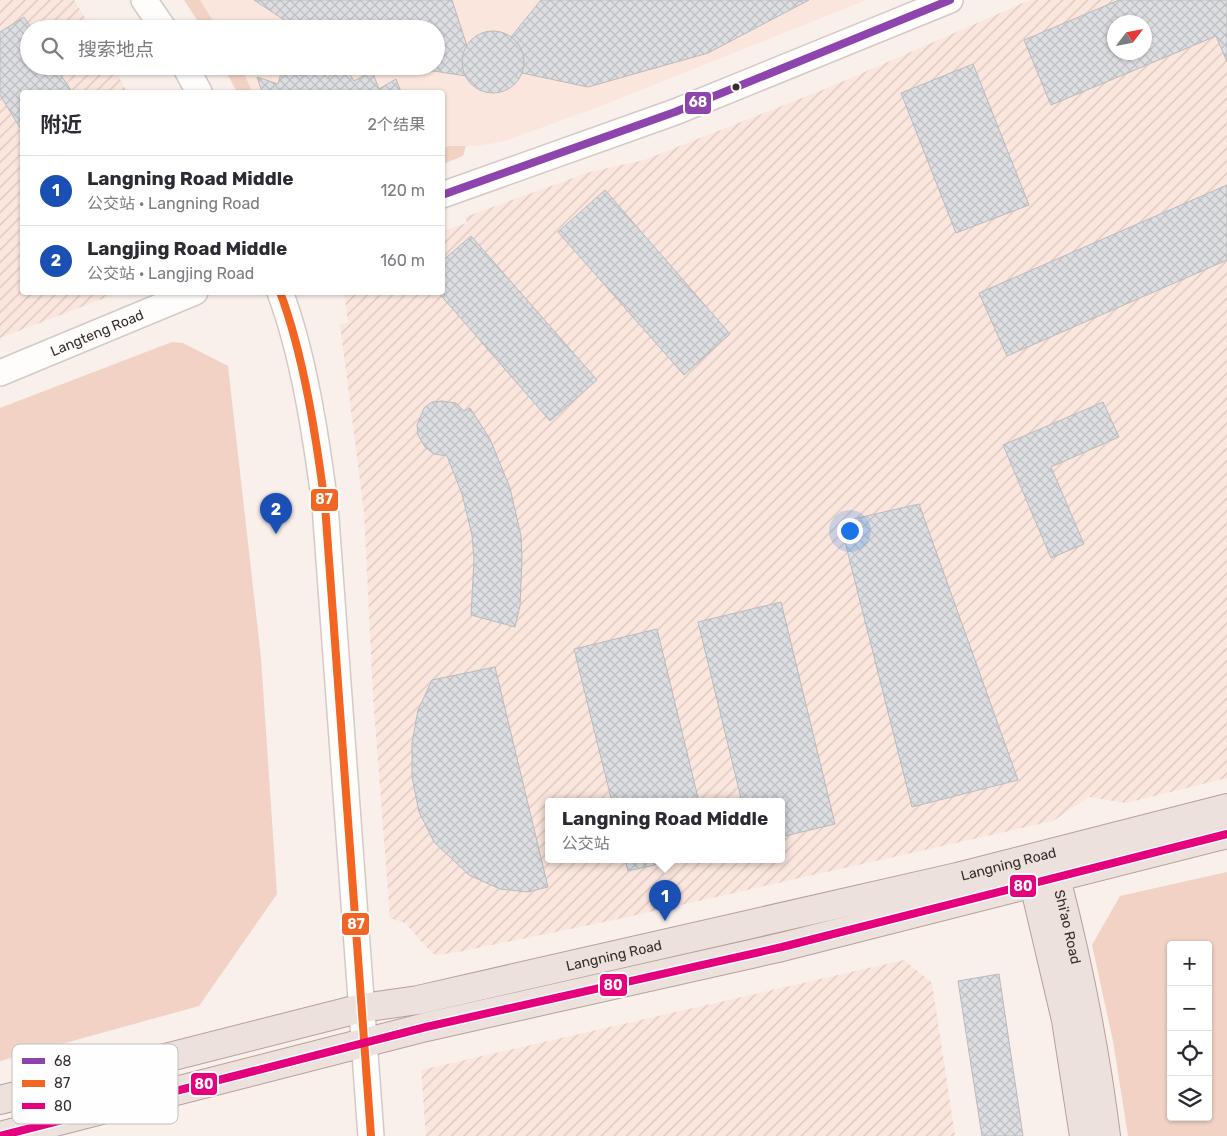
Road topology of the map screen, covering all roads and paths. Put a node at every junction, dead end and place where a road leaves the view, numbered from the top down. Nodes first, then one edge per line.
1 (144, 0) edge
2 (950, 0) edge
3 (158, 20) edge
4 (190, 75) edge
5 (198, 90) edge
6 (445, 194) edge
7 (188, 295) edge
8 (281, 295) edge
9 (0, 373) edge
10 (1227, 808) edge
11 (1227, 834) edge
12 (1036, 856) junction
13 (1045, 881) junction
14 (362, 1008) junction
15 (364, 1043) junction
16 (178, 1055) edge
17 (178, 1091) edge
18 (47, 1124) edge
19 (0, 1136) edge
20 (371, 1136) edge
21 (1084, 1136) edge
22 (1106, 1136) edge

1 - 3 street
2 - 6 street
4 - 5 street
7 - 9 street, Langteng Road
8 - 14 street
10 - 12 main road, Langning Road
11 - 13 main road, Langning Road
12 - 13 main road, Shi'ao Road
12 - 14 main road, Langning Road
13 - 15 main road, Langning Road
13 - 21 main road, Shi'ao Road
13 - 22 main road, Shi'ao Road
14 - 15 street
14 - 16 main road, Langning Road
15 - 17 main road, Langning Road
15 - 20 street
18 - 19 main road, Langning Road

